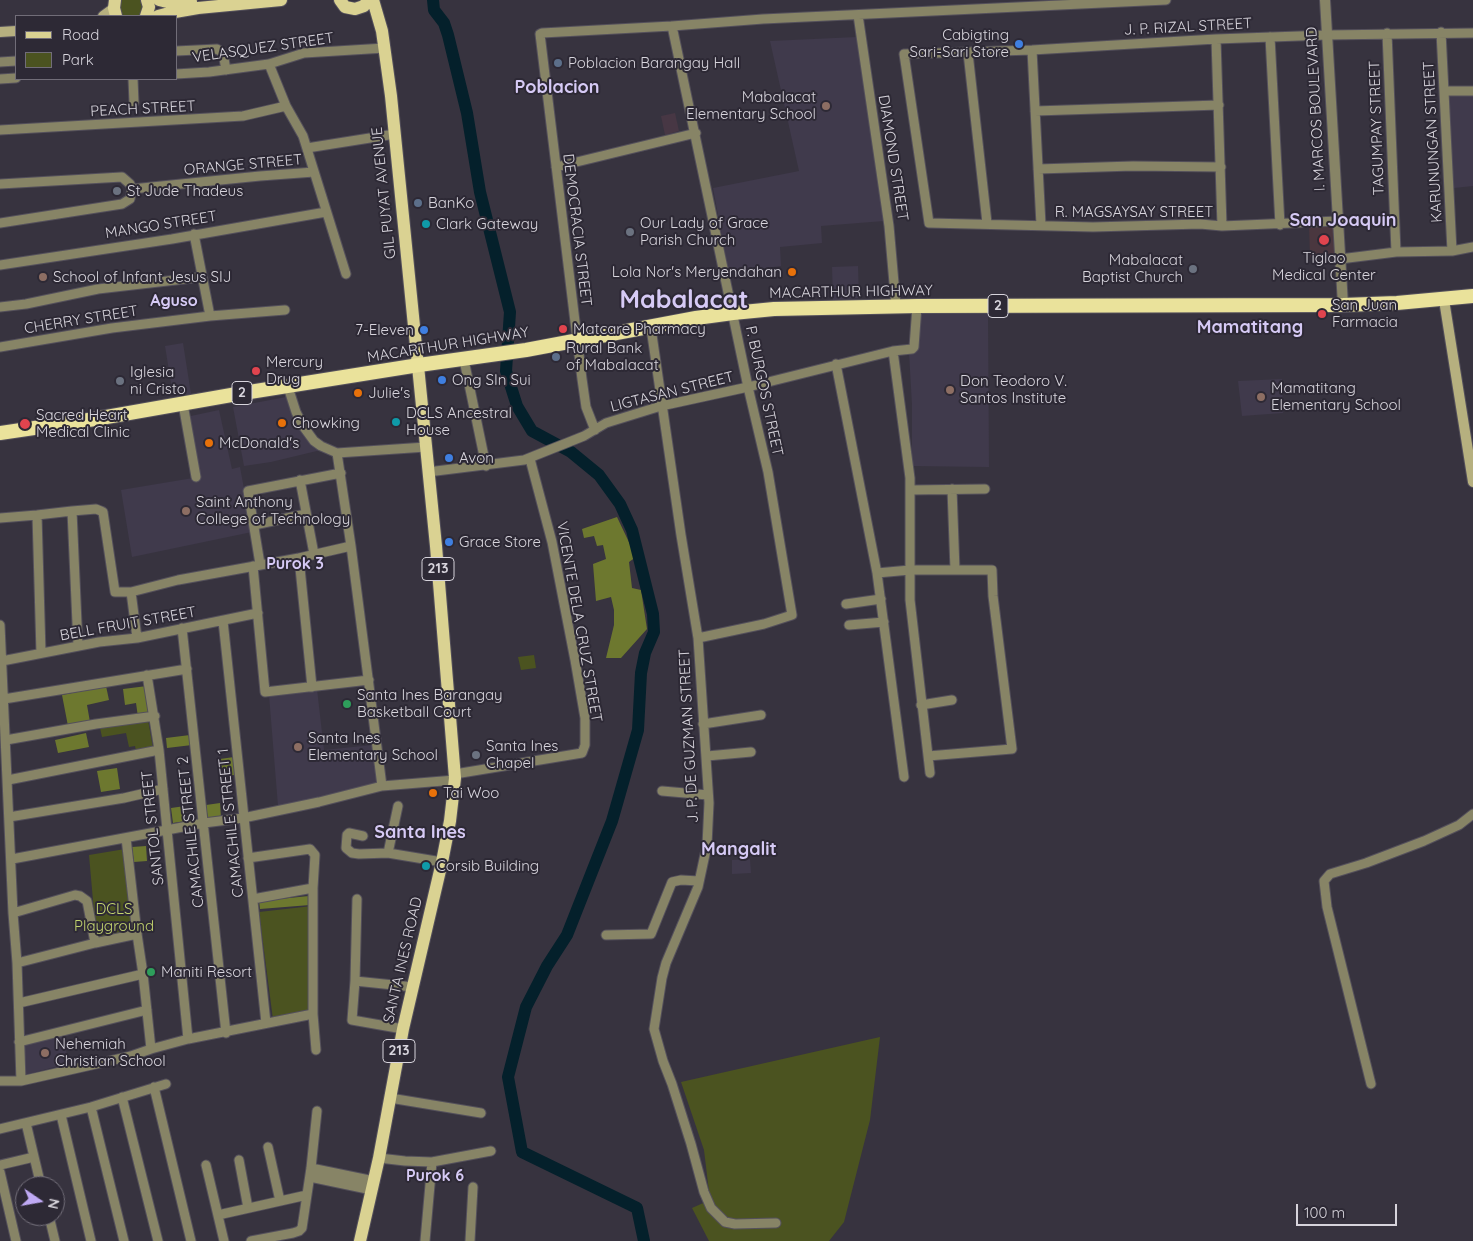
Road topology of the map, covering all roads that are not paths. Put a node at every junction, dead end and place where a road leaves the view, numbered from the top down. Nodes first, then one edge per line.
1 (147, 0) edge
2 (159, 0) edge
3 (217, 0) edge
4 (281, 0) edge
5 (368, 0) edge
6 (373, 0) edge
7 (1166, 0) edge
8 (1325, 0) edge
9 (339, 2) edge
10 (358, 9) junction
11 (858, 14) junction
12 (146, 15) edge
13 (162, 15) edge
14 (378, 20) junction
15 (672, 26) junction
16 (15, 31) edge
17 (0, 32) edge
18 (1441, 32) junction
19 (1387, 33) junction
20 (1473, 33) edge
21 (1327, 34) junction
22 (1270, 37) junction
23 (1216, 39) junction
24 (385, 48) junction
25 (1032, 50) junction
26 (178, 51) edge
27 (968, 53) junction
28 (15, 61) edge
29 (0, 62) edge
30 (269, 64) junction
31 (226, 70) junction
32 (178, 74) edge
33 (0, 78) edge
34 (15, 78) edge
35 (132, 80) edge
36 (1444, 91) junction
37 (1473, 91) edge
38 (134, 103) dead end
39 (1219, 104) junction
40 (286, 106) junction
41 (1036, 111) junction
42 (0, 130) edge
43 (696, 132) junction
44 (394, 134) junction
45 (307, 148) junction
46 (556, 167) junction
47 (1221, 167) junction
48 (1038, 169) junction
49 (314, 172) junction
50 (0, 184) edge
51 (132, 189) junction
52 (326, 212) junction
53 (1338, 221) junction
54 (930, 222) joint
55 (0, 223) edge
56 (987, 223) junction
57 (1041, 225) junction
58 (1280, 225) junction
59 (1222, 226) junction
60 (194, 234) junction
61 (1473, 247) edge
62 (1452, 251) junction
63 (1396, 252) junction
64 (1340, 259) junction
65 (0, 264) edge
66 (346, 274) dead end
67 (202, 277) junction
68 (1473, 296) edge
69 (1444, 300) junction
70 (1343, 305) junction
71 (896, 306) junction
72 (917, 306) junction
73 (0, 307) edge
74 (285, 310) dead end
75 (733, 313) junction
76 (210, 316) junction
77 (651, 328) junction
78 (577, 341) junction
79 (0, 347) edge
80 (893, 352) junction
81 (464, 360) junction
82 (836, 364) junction
83 (419, 365) junction
84 (288, 386) junction
85 (748, 387) junction
86 (183, 404) junction
87 (661, 406) junction
88 (595, 430) junction
89 (0, 433) edge
90 (426, 447) junction
91 (337, 453) junction
92 (530, 459) junction
93 (486, 466) junction
94 (428, 472) junction
95 (341, 473) junction
96 (196, 478) dead end
97 (300, 480) junction
98 (1473, 482) edge
99 (952, 489) junction
100 (985, 489) dead end
101 (911, 490) junction
102 (72, 511) junction
103 (306, 514) junction
104 (37, 516) junction
105 (0, 518) edge
106 (254, 525) junction
107 (351, 546) junction
108 (314, 554) junction
109 (300, 558) junction
110 (256, 565) junction
111 (910, 570) junction
112 (955, 570) junction
113 (876, 573) junction
114 (131, 592) junction
115 (881, 599) junction
116 (846, 604) dead end
117 (258, 613) junction
118 (223, 621) junction
119 (884, 622) junction
120 (0, 625) edge
121 (848, 625) dead end
122 (182, 628) junction
123 (137, 638) junction
124 (698, 638) junction
125 (78, 646) junction
126 (41, 653) junction
127 (2, 661) junction
128 (187, 669) junction
129 (147, 675) junction
130 (369, 680) junction
131 (312, 687) junction
132 (4, 699) junction
133 (952, 700) dead end
134 (921, 705) junction
135 (761, 715) dead end
136 (155, 716) junction
137 (703, 724) junction
138 (4, 747) edge
139 (159, 750) junction
140 (751, 752) dead end
141 (707, 756) junction
142 (928, 756) junction
143 (930, 773) dead end
144 (455, 777) junction
145 (904, 777) dead end
146 (8, 780) junction
147 (382, 786) junction
148 (163, 789) junction
149 (662, 791) dead end
150 (708, 796) junction
151 (398, 806) dead end
152 (1473, 814) edge
153 (9, 817) junction
154 (243, 818) junction
155 (204, 823) junction
156 (167, 831) junction
157 (364, 836) dead end
158 (126, 838) junction
159 (388, 852) junction
160 (248, 858) junction
161 (12, 859) junction
162 (442, 862) junction
163 (699, 881) junction
164 (313, 888) junction
165 (253, 899) junction
166 (357, 899) dead end
167 (13, 914) junction
168 (137, 934) junction
169 (606, 935) dead end
170 (94, 943) junction
171 (18, 963) junction
172 (143, 974) junction
173 (355, 981) junction
174 (413, 987) junction
175 (19, 1003) junction
176 (146, 1010) junction
177 (313, 1014) junction
178 (266, 1023) junction
179 (403, 1029) junction
180 (226, 1033) junction
181 (188, 1039) junction
182 (19, 1042) junction
183 (151, 1049) junction
184 (316, 1050) dead end
185 (0, 1081) edge
186 (22, 1081) junction
187 (166, 1084) dead end
188 (1371, 1084) dead end
189 (154, 1087) junction
190 (122, 1097) junction
191 (390, 1098) junction
192 (91, 1107) junction
193 (317, 1110) dead end
194 (481, 1113) dead end
195 (61, 1115) junction
196 (26, 1123) junction
197 (0, 1129) edge
198 (268, 1147) dead end
199 (491, 1151) dead end
200 (34, 1157) junction
201 (379, 1158) junction
202 (239, 1160) dead end
203 (432, 1162) junction
204 (0, 1165) edge
205 (206, 1166) dead end
206 (0, 1172) edge
207 (310, 1173) junction
208 (39, 1176) edge
209 (373, 1185) junction
210 (473, 1187) dead end
211 (307, 1195) junction
212 (280, 1201) junction
213 (248, 1208) junction
214 (218, 1215) junction
215 (776, 1223) dead end
216 (52, 1226) edge
217 (16, 1241) edge
218 (56, 1241) edge
219 (91, 1241) edge
220 (124, 1241) edge
221 (158, 1241) edge
222 (192, 1241) edge
223 (224, 1241) edge
224 (251, 1241) edge
225 (360, 1241) edge
226 (425, 1241) edge
227 (470, 1241) edge

1 - 12 main road
2 - 3 main road
4 - 13 main road
5 - 10 main road
6 - 14 main road, GIL PUYAT AVENUE / 213
7 - 11 street
8 - 21 street, I. MARCOS BOULEVARD
9 - 10 main road
10 - 14 main road
11 - 15 street
11 - 71 street, DIAMOND STREET
14 - 24 main road, GIL PUYAT AVENUE / 213
15 - 43 street, P. BURGOS STREET
15 - 46 street, DEMOCRACIA STREET
16 - 17 main road
18 - 19 street, J. P. RIZAL STREET
18 - 20 street, J. P. RIZAL STREET
18 - 36 street, KARUNUNGAN STREET
19 - 21 street, J. P. RIZAL STREET
19 - 63 street, TAGUMPAY STREET
21 - 22 street, J. P. RIZAL STREET
21 - 53 street, I. MARCOS BOULEVARD
22 - 23 street, J. P. RIZAL STREET
22 - 58 street
23 - 25 street, J. P. RIZAL STREET
23 - 39 street
24 - 30 street, VELASQUEZ STREET
24 - 44 main road, GIL PUYAT AVENUE / 213
25 - 27 street, J. P. RIZAL STREET
25 - 41 street
26 - 31 street
27 - 54 street, J. P. RIZAL STREET
27 - 56 street
28 - 29 street
30 - 31 street, VELASQUEZ STREET
30 - 40 street
31 - 32 street, VELASQUEZ STREET
33 - 34 street
35 - 38 street
36 - 37 street
36 - 62 street, KARUNUNGAN STREET
39 - 41 street
39 - 47 street
40 - 42 street, PEACH STREET
40 - 45 street
41 - 48 street
43 - 46 street
43 - 75 street, P. BURGOS STREET
44 - 45 street
44 - 83 main road, GIL PUYAT AVENUE / 213
45 - 49 street
46 - 78 street, DEMOCRACIA STREET
47 - 48 street
47 - 59 street
48 - 57 street
49 - 51 street, ORANGE STREET
49 - 52 street
50 - 51 street
51 - 55 street
52 - 60 street, MANGO STREET
52 - 66 street
53 - 58 street, R. MAGSAYSAY STREET
53 - 64 street, I. MARCOS BOULEVARD
54 - 56 street, R. MAGSAYSAY STREET
56 - 57 street, R. MAGSAYSAY STREET
57 - 59 street, R. MAGSAYSAY STREET
58 - 59 street, R. MAGSAYSAY STREET
60 - 65 street, MANGO STREET
60 - 67 street
61 - 62 street
62 - 63 street
63 - 64 street
64 - 70 street, I. MARCOS BOULEVARD
67 - 73 street
67 - 76 street
68 - 69 highway, MACARTHUR HIGHWAY / 2
69 - 70 highway, MACARTHUR HIGHWAY / 2
69 - 98 main road
70 - 72 highway, MACARTHUR HIGHWAY / 2
71 - 72 highway, MACARTHUR HIGHWAY / 2
71 - 75 highway, MACARTHUR HIGHWAY / 2
72 - 80 street, LIGTASAN STREET
74 - 76 street, CHERRY STREET
75 - 77 highway, MACARTHUR HIGHWAY / 2
75 - 85 street, P. BURGOS STREET
76 - 79 street, CHERRY STREET
77 - 78 highway, MACARTHUR HIGHWAY / 2
77 - 87 street, J. P. DE GUZMAN STREET
78 - 81 highway, MACARTHUR HIGHWAY / 2
78 - 88 street, DEMOCRACIA STREET
80 - 82 street, LIGTASAN STREET
80 - 101 street
81 - 83 highway, MACARTHUR HIGHWAY / 2
81 - 93 street
82 - 85 street, LIGTASAN STREET
82 - 113 street
83 - 84 highway, MACARTHUR HIGHWAY / 2
83 - 90 main road, 213
84 - 86 highway, MACARTHUR HIGHWAY / 2
84 - 91 street
85 - 87 street, LIGTASAN STREET
85 - 124 street, P. BURGOS STREET
86 - 89 highway, MACARTHUR HIGHWAY / 2
86 - 96 street
87 - 88 street, LIGTASAN STREET
87 - 124 street, J. P. DE GUZMAN STREET
88 - 92 street, LIGTASAN STREET
90 - 91 street
90 - 94 main road, 213
91 - 95 street
92 - 93 street, LIGTASAN STREET
92 - 144 street, VICENTE DELA CRUZ STREET
93 - 94 street, LIGTASAN STREET
94 - 144 main road, 213
95 - 97 street
95 - 107 street
97 - 103 street
97 - 106 street
99 - 100 street
99 - 101 street
99 - 112 street
101 - 111 street
102 - 104 street
102 - 114 street
102 - 125 street
103 - 106 street
103 - 108 street
104 - 105 street
104 - 126 street
106 - 110 street
107 - 108 street
107 - 130 street
108 - 109 street
109 - 110 street
109 - 131 street
110 - 114 street
110 - 117 street
111 - 112 street
111 - 113 street
111 - 134 street
112 - 142 street
113 - 115 street
114 - 123 street
115 - 116 street
115 - 119 street
117 - 118 street, BELL FRUIT STREET
117 - 131 street
118 - 122 street, BELL FRUIT STREET
118 - 154 street, CAMACHILE STREET 1
119 - 121 street
119 - 145 street
120 - 127 street
122 - 123 street, BELL FRUIT STREET
122 - 128 street, CAMACHILE STREET 2
123 - 125 street, BELL FRUIT STREET
124 - 137 street, J. P. DE GUZMAN STREET
125 - 126 street, BELL FRUIT STREET
126 - 127 street, BELL FRUIT STREET
127 - 132 street
128 - 129 street
128 - 155 street, CAMACHILE STREET 2
129 - 132 street
129 - 136 street, SANTOL STREET
130 - 131 street
130 - 147 street
132 - 138 street
133 - 134 street
134 - 142 street
135 - 137 street
136 - 138 street
136 - 139 street, SANTOL STREET
137 - 141 street, J. P. DE GUZMAN STREET
138 - 146 street
139 - 146 street
139 - 148 street, SANTOL STREET
140 - 141 street
141 - 150 street, J. P. DE GUZMAN STREET
142 - 143 street
144 - 147 street
144 - 162 main road, 213
146 - 153 street
147 - 154 street
148 - 153 street
148 - 156 street, SANTOL STREET
149 - 150 street
150 - 163 street, J. P. DE GUZMAN STREET
151 - 159 street
152 - 188 street
153 - 161 street
154 - 155 street
154 - 160 street, CAMACHILE STREET 1
155 - 156 street
155 - 180 street, CAMACHILE STREET 2
156 - 158 street
156 - 181 street, SANTOL STREET
157 - 159 street
158 - 161 street
158 - 168 street
159 - 162 street
160 - 164 street
160 - 165 street, CAMACHILE STREET 1
161 - 167 street
162 - 174 main road, SANTA INES ROAD / 213
163 - 169 street
163 - 215 street, J. P. DE GUZMAN STREET
164 - 165 street
164 - 177 street
165 - 178 street, CAMACHILE STREET 1
166 - 173 street
167 - 170 street
167 - 171 street
168 - 170 street
168 - 172 street
170 - 171 street
171 - 175 street
172 - 175 street
172 - 176 street
173 - 174 street
173 - 179 street
174 - 179 main road, SANTA INES ROAD / 213
175 - 182 street
176 - 182 street
176 - 183 street
177 - 178 street
177 - 184 street
178 - 180 street
179 - 191 main road, SANTA INES ROAD / 213
180 - 181 street
181 - 183 street
182 - 186 street
183 - 186 street
185 - 186 street
187 - 189 street
189 - 190 street
189 - 222 street
190 - 192 street
190 - 221 street
191 - 194 street
191 - 201 main road, SANTA INES ROAD / 213
192 - 195 street
192 - 220 street
193 - 207 street
195 - 196 street
195 - 219 street
196 - 197 street
196 - 200 street
198 - 212 street
199 - 203 street
200 - 204 street
200 - 208 street
201 - 203 street
201 - 209 main road, SANTA INES ROAD / 213
202 - 213 street
203 - 226 street
205 - 214 street
206 - 217 street
207 - 209 street
207 - 211 street
209 - 225 main road, SANTA INES ROAD / 213
210 - 227 street
211 - 212 street
211 - 224 street
212 - 213 street
213 - 214 street
214 - 223 street
216 - 218 street

